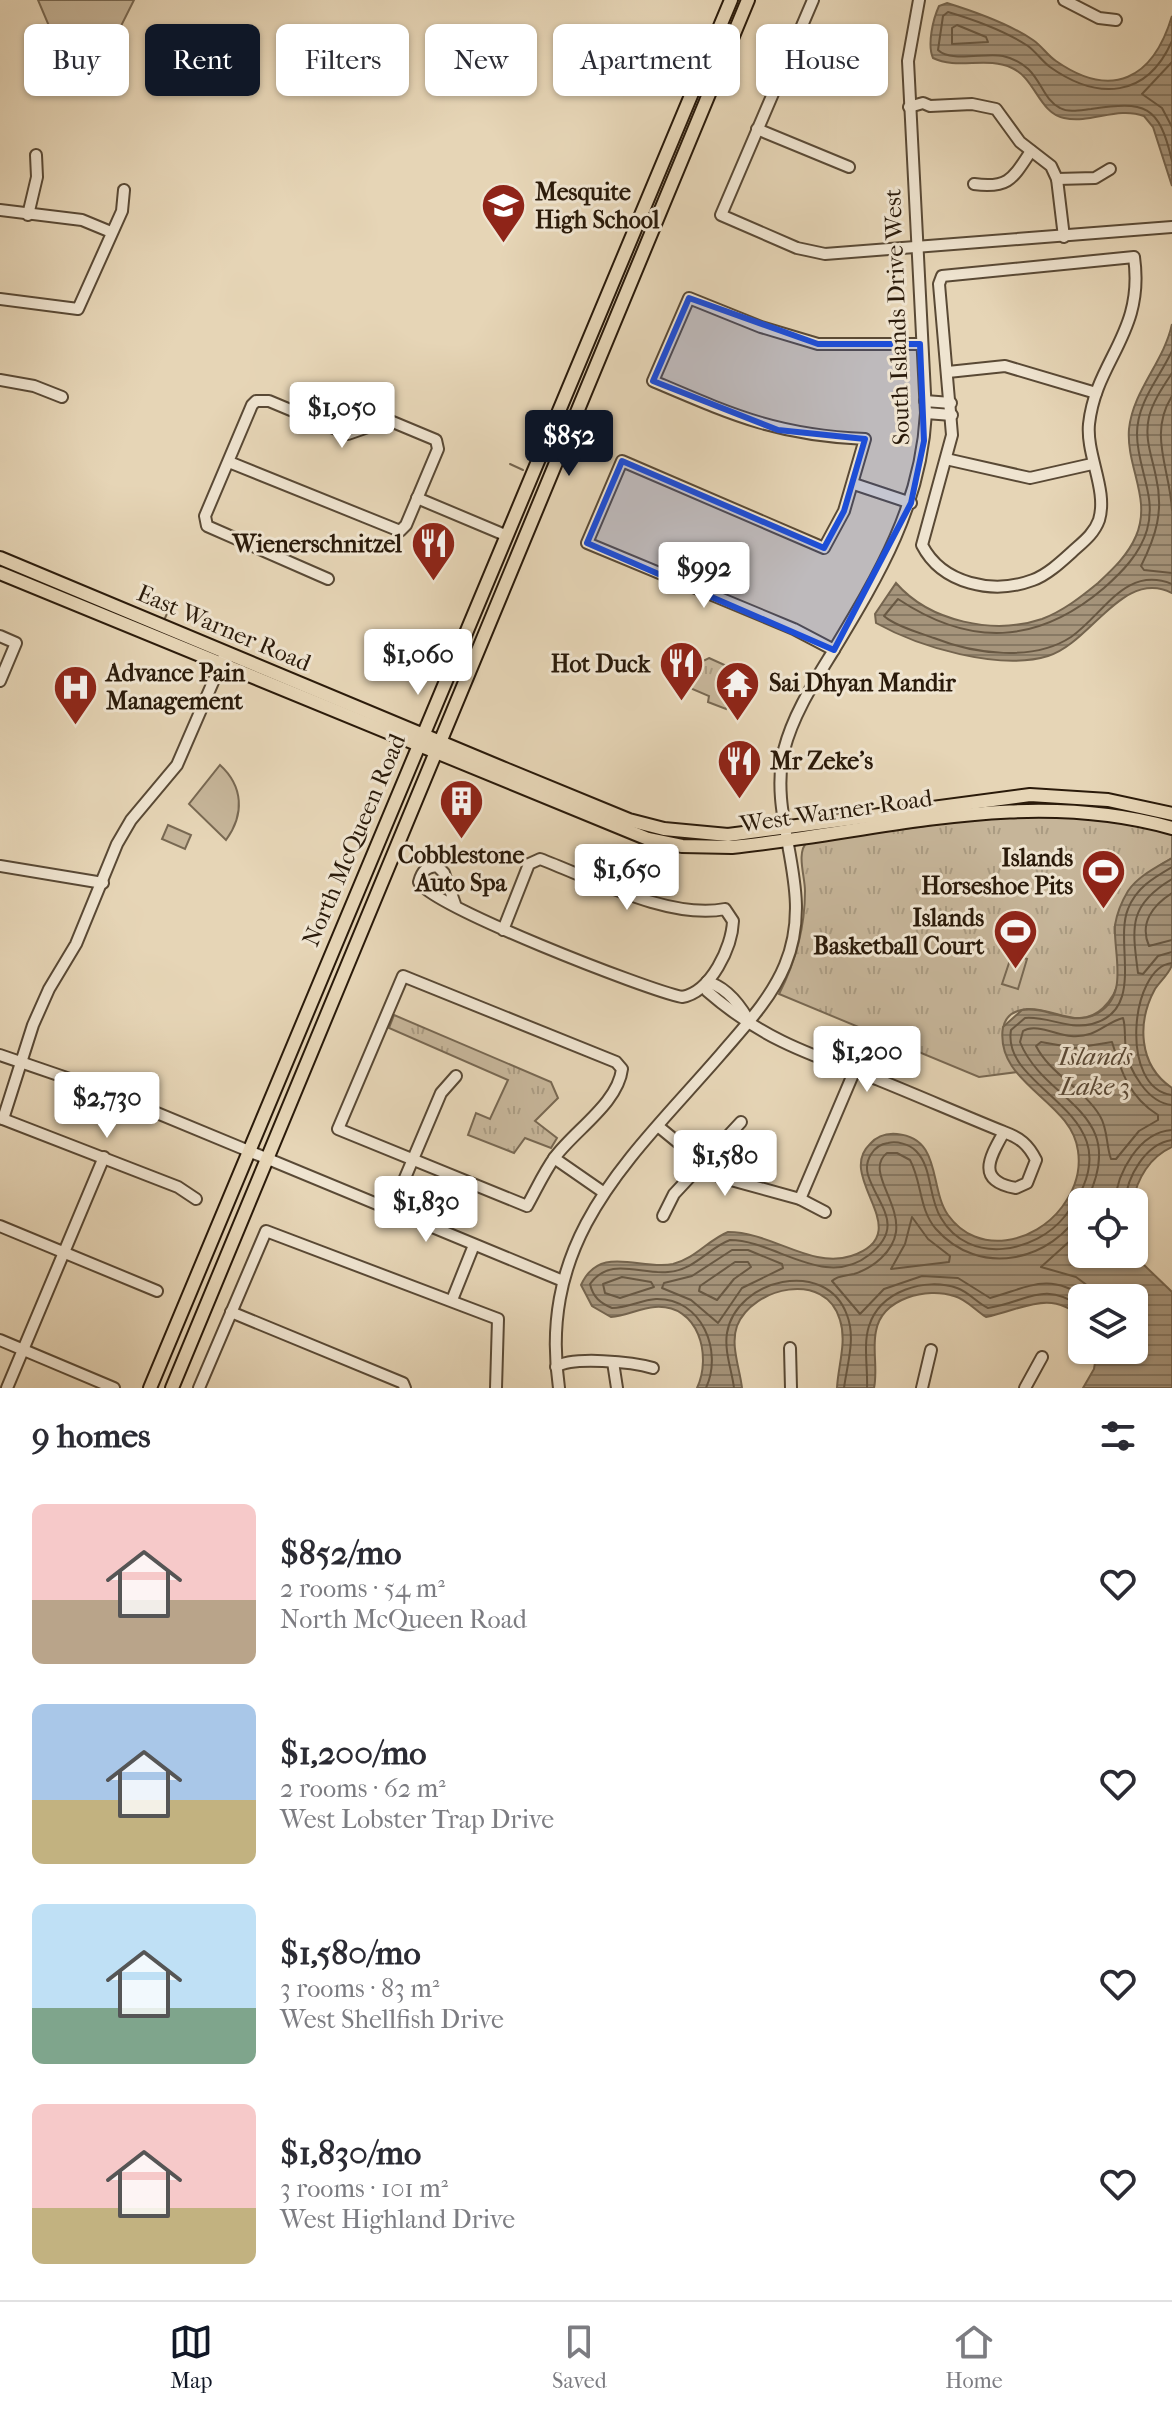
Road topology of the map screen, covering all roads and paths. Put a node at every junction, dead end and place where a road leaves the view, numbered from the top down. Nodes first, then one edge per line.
1 (731, 0) edge
2 (748, 0) edge
3 (813, 0) edge
4 (905, 0) edge
5 (1064, 0) edge
6 (918, 3) edge
7 (1116, 20) dead end
8 (803, 24) edge
9 (771, 96) edge
10 (909, 107) junction
11 (757, 129) junction
12 (1031, 151) junction
13 (36, 155) dead end
14 (849, 167) dead end
15 (1110, 169) dead end
16 (1057, 179) junction
17 (974, 184) dead end
18 (124, 190) dead end
19 (0, 210) edge
20 (28, 215) junction
21 (1172, 227) edge
22 (111, 232) junction
23 (1064, 237) junction
24 (916, 249) junction
25 (0, 299) edge
26 (920, 344) junction
27 (948, 372) junction
28 (0, 380) edge
29 (1096, 393) junction
30 (62, 397) dead end
31 (925, 407) junction
32 (951, 409) junction
33 (946, 459) junction
34 (229, 462) junction
35 (1092, 464) junction
36 (854, 484) junction
37 (417, 498) junction
38 (911, 503) junction
39 (505, 535) junction
40 (522, 542) junction
41 (0, 558) edge
42 (0, 566) edge
43 (30, 571) junction
44 (0, 573) edge
45 (328, 579) dead end
46 (467, 626) junction
47 (0, 636) edge
48 (483, 637) junction
49 (834, 650) junction
50 (224, 658) junction
51 (0, 681) edge
52 (428, 744) junction
53 (1172, 814) edge
54 (1172, 828) edge
55 (787, 834) junction
56 (0, 866) edge
57 (103, 883) junction
58 (455, 904) dead end
59 (503, 930) junction
60 (332, 949) junction
61 (350, 956) junction
62 (707, 982) junction
63 (749, 1021) junction
64 (0, 1055) edge
65 (21, 1061) junction
66 (854, 1072) junction
67 (456, 1076) dead end
68 (1, 1119) edge
69 (741, 1122) dead end
70 (659, 1127) junction
71 (1004, 1132) junction
72 (248, 1152) junction
73 (104, 1157) junction
74 (554, 1158) junction
75 (266, 1159) junction
76 (413, 1160) junction
77 (701, 1163) junction
78 (603, 1192) junction
79 (196, 1199) dead end
80 (800, 1199) junction
81 (391, 1211) junction
82 (825, 1212) dead end
83 (663, 1216) dead end
84 (0, 1226) edge
85 (474, 1245) junction
86 (63, 1252) junction
87 (563, 1281) junction
88 (157, 1291) dead end
89 (452, 1300) junction
90 (231, 1312) junction
91 (0, 1340) edge
92 (790, 1348) dead end
93 (23, 1349) junction
94 (931, 1350) dead end
95 (1042, 1357) dead end
96 (613, 1362) junction
97 (556, 1367) junction
98 (653, 1368) dead end
99 (404, 1386) edge
100 (7, 1388) edge
101 (114, 1388) edge
102 (150, 1388) edge
103 (172, 1388) edge
104 (199, 1388) edge
105 (496, 1388) edge
106 (559, 1388) edge
107 (617, 1388) edge
108 (791, 1388) edge
109 (922, 1388) edge
110 (1025, 1388) edge

1 - 39 main road, North McQueen Road
2 - 40 main road, North McQueen Road
3 - 8 street
4 - 6 street
5 - 7 street
6 - 10 street, South Islands Drive West
9 - 11 street
10 - 12 street
10 - 24 street, South Islands Drive West
11 - 14 street
11 - 24 street
12 - 16 street
12 - 17 street
13 - 20 street
15 - 16 street
16 - 23 street
18 - 22 street
19 - 20 street
20 - 22 street
21 - 23 street
22 - 25 street
23 - 24 street
24 - 26 street, South Islands Drive West
26 - 31 street, South Islands Drive West
26 - 36 street
27 - 29 street
27 - 29 street
27 - 32 street
28 - 30 street
29 - 35 street
31 - 32 street
31 - 38 street, South Islands Drive West
32 - 33 street
33 - 35 street
33 - 35 street
34 - 37 street
34 - 37 street
34 - 45 street
36 - 38 street
36 - 49 street
37 - 39 street
38 - 49 street, South Islands Drive West
39 - 40 main road
39 - 46 main road, North McQueen Road
40 - 48 main road, North McQueen Road
41 - 43 main road, East Warner Road
42 - 43 main road
43 - 50 main road, East Warner Road
44 - 50 main road, East Warner Road
46 - 48 main road
46 - 52 main road, North McQueen Road
47 - 51 street
48 - 52 main road, North McQueen Road
49 - 55 street, South Islands Drive West
50 - 52 main road, East Warner Road
50 - 57 street
52 - 55 main road, West Warner Road
52 - 60 main road, North McQueen Road
52 - 61 main road, North McQueen Road
53 - 55 main road, West Warner Road
54 - 55 main road, West Warner Road
55 - 63 street, South Islands Drive West
56 - 57 street
57 - 65 street
58 - 59 street
59 - 62 street
59 - 62 street
60 - 61 main road
60 - 72 main road, North McQueen Road
61 - 75 main road, North McQueen Road
62 - 63 street
63 - 66 street
63 - 70 street, South Islands Drive West
64 - 65 street
65 - 68 street
65 - 72 street
66 - 71 street
66 - 80 street
67 - 76 street
68 - 73 street
69 - 77 street
70 - 77 street
70 - 78 street, South Islands Drive West
71 - 71 street
72 - 75 street
72 - 102 main road, North McQueen Road
73 - 79 street
73 - 86 street
74 - 76 street
74 - 76 street
74 - 78 street
75 - 81 street
75 - 103 main road, North McQueen Road
76 - 81 street
77 - 80 street
77 - 83 street
78 - 87 street, South Islands Drive West
80 - 82 street
81 - 85 street
84 - 86 street
85 - 87 street
85 - 89 street
86 - 88 street
86 - 93 street
87 - 97 street, South Islands Drive West
89 - 90 street
89 - 105 street
90 - 99 street
90 - 104 street
91 - 93 street
92 - 108 street
93 - 100 street
93 - 101 street
94 - 109 street
95 - 110 street
96 - 97 street
96 - 98 street
96 - 107 street
97 - 106 street, South Islands Drive West

